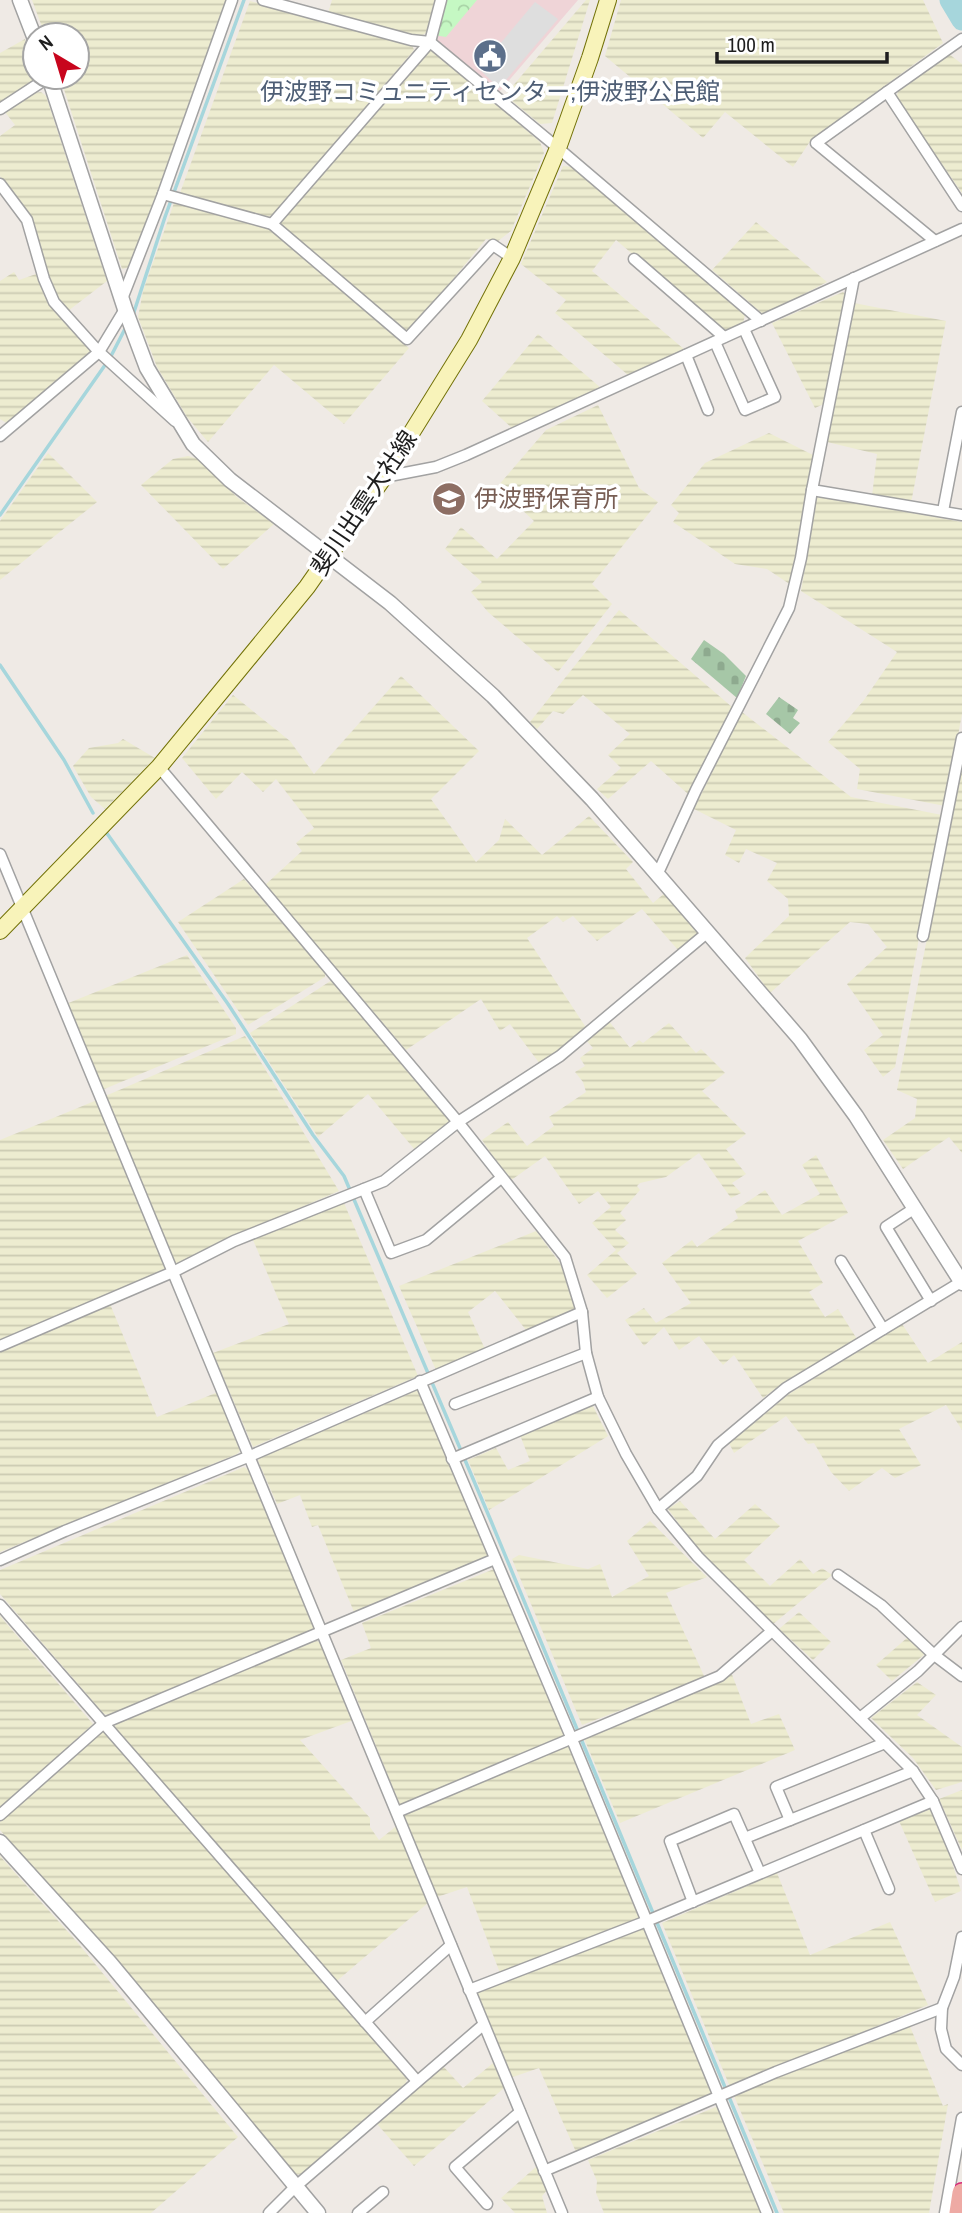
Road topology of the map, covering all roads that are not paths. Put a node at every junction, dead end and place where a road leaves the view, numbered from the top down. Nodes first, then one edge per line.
1 (20, 0) edge
2 (232, 0) edge
3 (263, 0) edge
4 (441, 0) edge
5 (608, 0) edge
6 (28, 21) edge
7 (960, 40) edge
8 (430, 42) junction
9 (28, 91) edge
10 (54, 91) edge
11 (887, 92) junction
12 (0, 109) edge
13 (558, 148) junction
14 (0, 184) edge
15 (163, 194) junction
16 (962, 206) edge
17 (272, 224) junction
18 (962, 229) edge
19 (935, 241) junction
20 (512, 258) junction
21 (634, 259) dead end
22 (854, 278) junction
23 (123, 304) junction
24 (761, 321) junction
25 (744, 329) junction
26 (720, 339) junction
27 (99, 352) junction
28 (685, 355) junction
29 (708, 410) dead end
30 (962, 412) edge
31 (182, 427) junction
32 (0, 436) edge
33 (384, 477) junction
34 (812, 490) junction
35 (943, 512) junction
36 (962, 515) edge
37 (330, 555) junction
38 (962, 738) edge
39 (159, 767) junction
40 (0, 854) edge
41 (658, 873) junction
42 (22, 908) junction
43 (0, 931) edge
44 (708, 932) junction
45 (923, 936) dead end
46 (458, 1122) junction
47 (501, 1178) junction
48 (364, 1189) junction
49 (915, 1208) junction
50 (841, 1261) dead end
51 (173, 1272) junction
52 (962, 1283) edge
53 (931, 1301) junction
54 (582, 1312) junction
55 (883, 1329) junction
56 (0, 1346) edge
57 (586, 1353) junction
58 (420, 1381) junction
59 (598, 1397) junction
60 (455, 1404) dead end
61 (250, 1456) junction
62 (452, 1459) junction
63 (658, 1509) junction
64 (495, 1559) junction
65 (0, 1560) edge
66 (838, 1575) dead end
67 (0, 1605) edge
68 (962, 1627) edge
69 (772, 1631) junction
70 (323, 1632) junction
71 (933, 1654) junction
72 (962, 1676) edge
73 (860, 1718) junction
74 (104, 1723) junction
75 (571, 1737) junction
76 (885, 1743) junction
77 (913, 1771) junction
78 (933, 1801) junction
79 (397, 1812) junction
80 (0, 1815) edge
81 (790, 1820) junction
82 (864, 1830) junction
83 (745, 1838) junction
84 (0, 1842) edge
85 (962, 1870) edge
86 (760, 1873) junction
87 (889, 1889) dead end
88 (693, 1902) junction
89 (646, 1921) junction
90 (962, 1937) edge
91 (451, 1945) junction
92 (469, 1990) junction
93 (942, 2008) junction
94 (365, 2022) junction
95 (483, 2025) junction
96 (962, 2065) edge
97 (416, 2081) junction
98 (719, 2097) junction
99 (520, 2112) junction
100 (962, 2118) edge
101 (962, 2160) edge
102 (544, 2171) junction
103 (953, 2171) junction
104 (295, 2187) junction
105 (383, 2192) dead end
106 (962, 2193) edge
107 (487, 2204) dead end
108 (269, 2213) edge
109 (318, 2213) edge
110 (358, 2213) edge
111 (562, 2213) edge
112 (767, 2213) edge
113 (945, 2213) edge
114 (959, 2213) edge

1 - 6 street
2 - 15 street
3 - 8 street
4 - 8 street
5 - 13 main road, 斐川出雲大社線
7 - 11 street
8 - 13 street
8 - 17 street
9 - 12 street
10 - 23 street
11 - 16 street
11 - 19 street
13 - 20 main road, 斐川出雲大社線
13 - 24 street
14 - 27 street
15 - 17 street
15 - 23 street
17 - 20 street
18 - 19 street
19 - 22 street
20 - 33 main road, 斐川出雲大社線
21 - 26 street
22 - 24 street
22 - 34 street
23 - 27 street
23 - 31 street
24 - 25 street
25 - 26 street
25 - 26 street
26 - 28 street
27 - 31 street
27 - 32 street
28 - 29 street
28 - 33 street
30 - 35 street
31 - 37 street
33 - 37 main road, 斐川出雲大社線
34 - 35 street
34 - 41 street
35 - 36 street
37 - 39 main road, 斐川出雲大社線
37 - 41 street
38 - 45 street
39 - 42 main road, 斐川出雲大社線
39 - 46 street
40 - 42 street
41 - 44 street
42 - 43 main road, 斐川出雲大社線
42 - 51 street
44 - 46 street
44 - 49 street
46 - 47 street
46 - 48 street
47 - 48 street
47 - 54 street
48 - 51 street
49 - 52 street
49 - 53 street
50 - 55 street
51 - 56 street
51 - 61 street
52 - 53 street
53 - 55 street
54 - 57 street
54 - 58 street
55 - 63 street
57 - 59 street
57 - 60 street
58 - 61 street
58 - 62 street
59 - 62 street
59 - 63 street
61 - 65 street
61 - 70 street
62 - 64 street
63 - 69 street
64 - 70 street
64 - 75 street
66 - 71 street
67 - 74 street
68 - 71 street
69 - 73 street
69 - 75 street
70 - 74 street
70 - 79 street
71 - 72 street
71 - 73 street
73 - 76 street
74 - 80 street
74 - 94 street
75 - 79 street
75 - 89 street
76 - 77 street
76 - 81 street
77 - 78 street
77 - 81 street
78 - 82 street
78 - 85 street
79 - 91 street
81 - 83 street
82 - 86 street
82 - 87 street
83 - 86 street
83 - 88 street
84 - 104 street
86 - 88 street
88 - 89 street
89 - 92 street
89 - 98 street
90 - 93 street
91 - 92 street
91 - 94 street
92 - 95 street
93 - 96 street
93 - 98 street
94 - 97 street
95 - 97 street
95 - 99 street
97 - 104 street
98 - 102 street
98 - 112 street
99 - 102 street
99 - 107 street
100 - 103 street
101 - 103 street
102 - 111 street
103 - 113 street
104 - 108 street
104 - 109 street
105 - 110 street
106 - 114 highway

